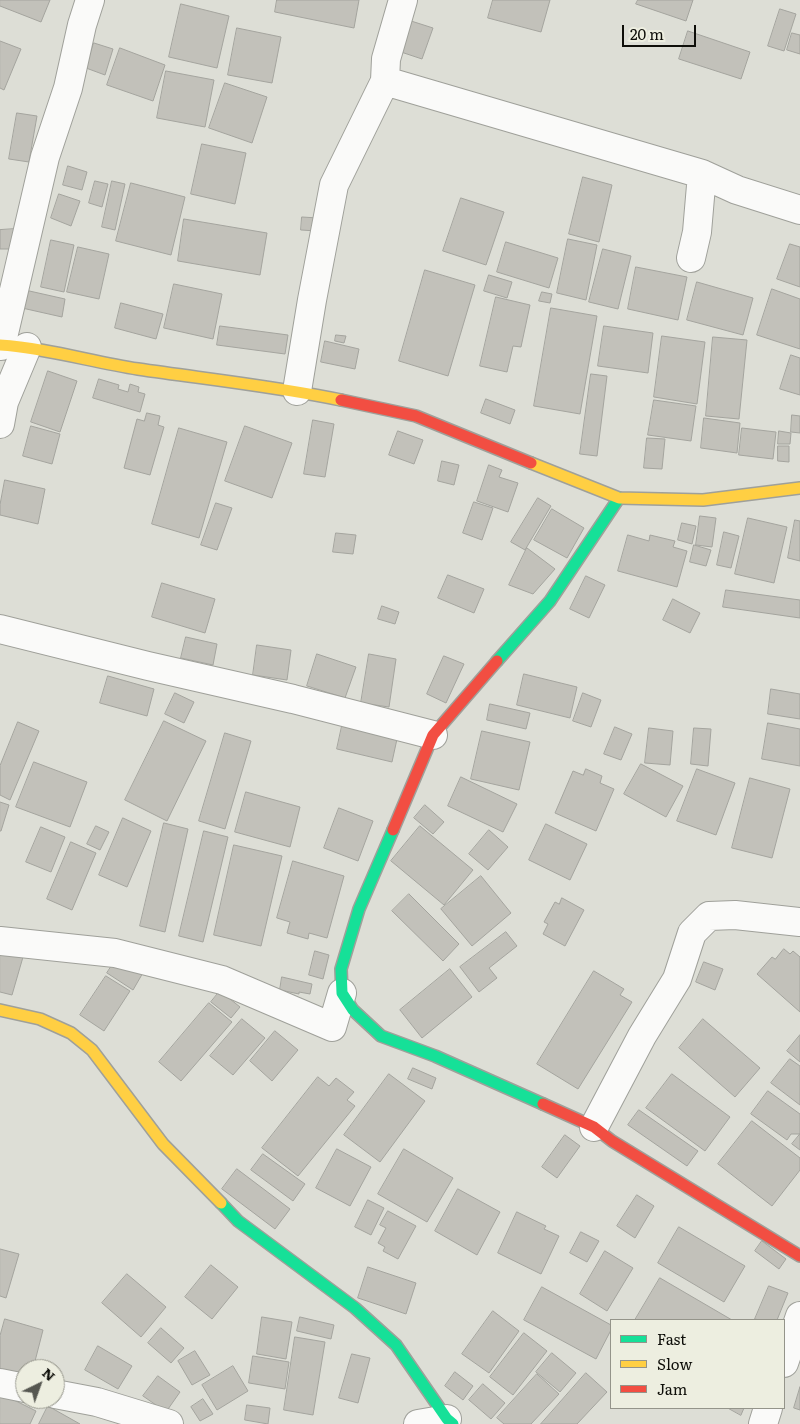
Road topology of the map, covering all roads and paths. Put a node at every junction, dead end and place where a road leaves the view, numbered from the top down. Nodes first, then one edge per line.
1 (90, 0) edge
2 (403, 0) edge
3 (385, 81) junction
4 (702, 174) junction
5 (800, 210) edge
6 (691, 258) dead end
7 (9, 346) edge
8 (297, 391) junction
9 (0, 424) edge
10 (800, 488) edge
11 (619, 498) junction
12 (0, 630) edge
13 (433, 736) junction
14 (800, 922) edge
15 (0, 940) edge
16 (342, 993) junction
17 (0, 1010) edge
18 (594, 1127) junction
19 (800, 1256) edge
20 (800, 1316) edge
21 (785, 1360) edge
22 (0, 1383) edge
23 (15, 1386) edge
24 (65, 1396) edge
25 (768, 1409) edge
26 (450, 1422) edge
27 (169, 1424) edge
28 (418, 1424) edge
29 (763, 1424) edge

1 - 7 street
2 - 3 street
3 - 4 street
3 - 8 street
4 - 5 street
4 - 6 street
7 - 8 street
7 - 9 street
8 - 11 street
10 - 11 street
11 - 13 street
12 - 13 street
13 - 16 street
14 - 18 street
15 - 16 street
16 - 18 street
17 - 26 street
18 - 19 street
20 - 21 street
22 - 23 street
24 - 27 street
25 - 29 street
26 - 28 street

